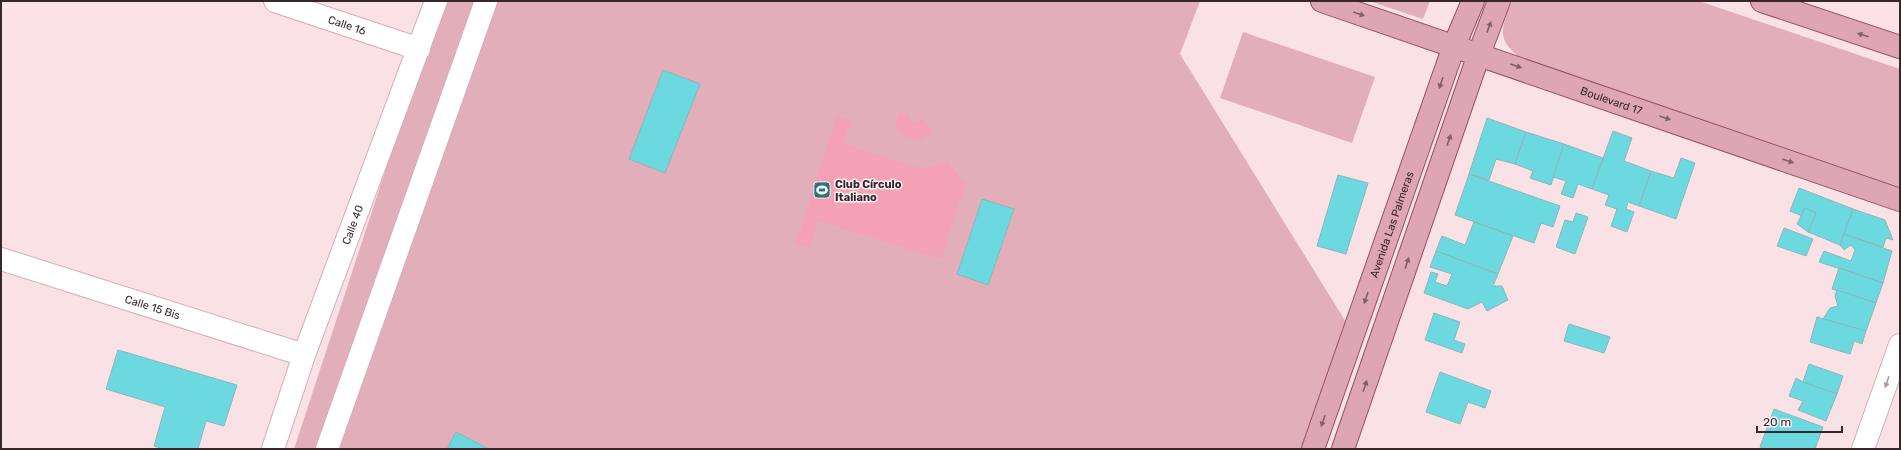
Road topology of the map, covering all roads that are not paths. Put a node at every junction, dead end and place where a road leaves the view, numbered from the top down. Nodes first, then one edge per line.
1 (275, 1) edge
2 (436, 1) edge
3 (486, 1) edge
4 (1322, 1) edge
5 (1473, 1) edge
6 (1499, 1) edge
7 (1762, 1) edge
8 (1454, 46) junction
9 (1900, 47) edge
10 (419, 49) junction
11 (1479, 54) junction
12 (1900, 200) edge
13 (1, 259) edge
14 (1900, 345) edge
15 (304, 355) junction
16 (273, 449) edge
17 (327, 449) edge
18 (1313, 449) edge
19 (1343, 449) edge
20 (1863, 449) edge

1 - 10 street, Calle 16
2 - 10 street, Calle 40
3 - 17 street
4 -> 8 main road, Boulevard 17
5 - 8 main road, Avenida Las Palmeras
11 -> 6 main road
9 -> 7 main road
8 - 11 main road, Boulevard 17
8 -> 18 main road, Avenida Las Palmeras
10 - 15 street, Calle 40
11 -> 12 main road, Boulevard 17
19 -> 11 main road
13 - 15 street, Calle 15 Bis
14 -> 20 street
15 - 16 street, Calle 40

